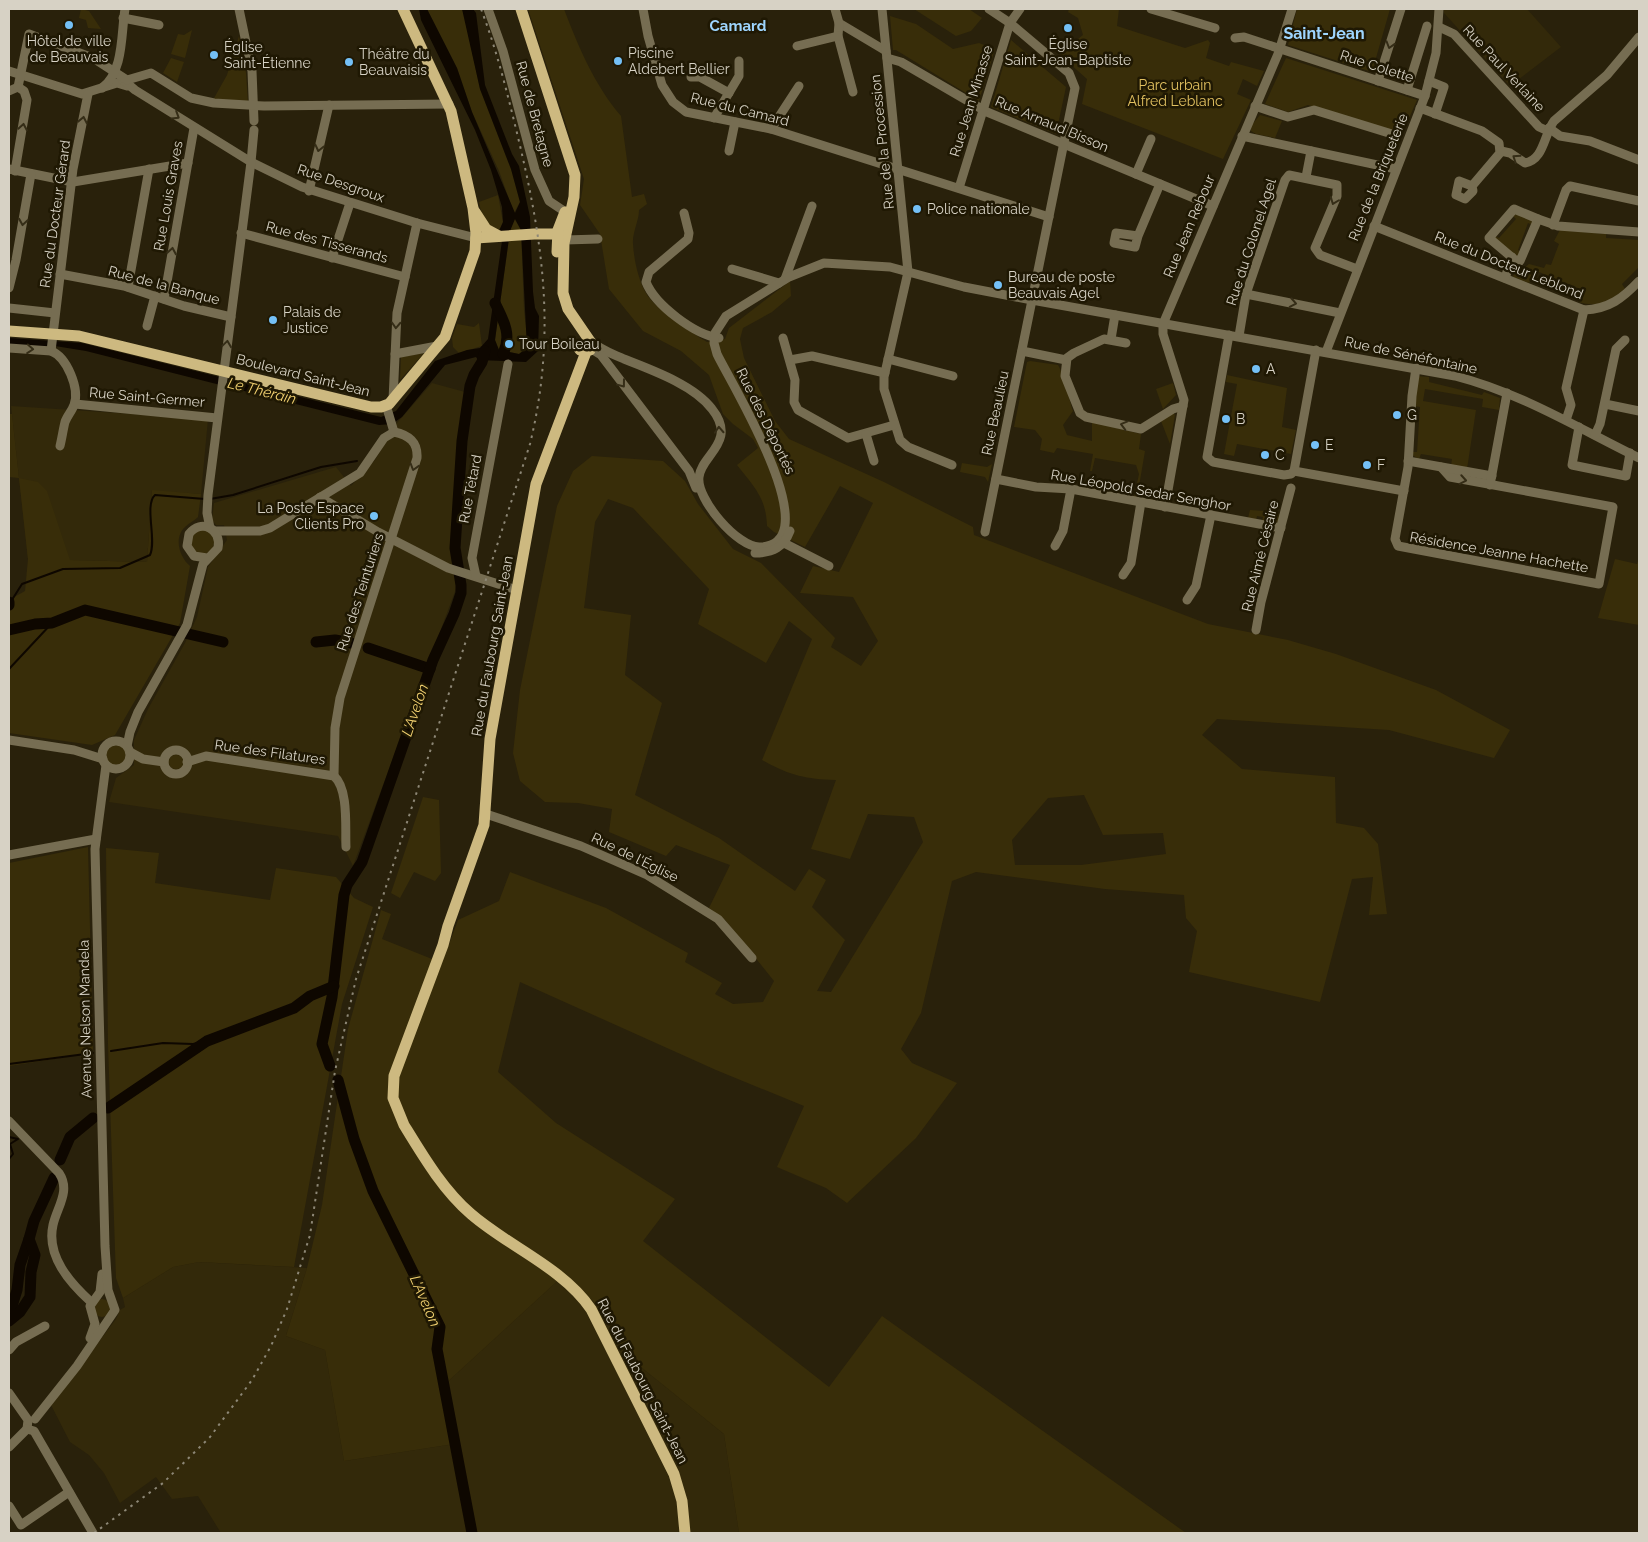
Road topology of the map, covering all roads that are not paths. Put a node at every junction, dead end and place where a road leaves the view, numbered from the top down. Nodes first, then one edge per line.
1 (125, 9) edge
2 (250, 9) edge
3 (403, 9) edge
4 (488, 9) edge
5 (521, 9) edge
6 (643, 9) edge
7 (835, 9) edge
8 (882, 9) edge
9 (989, 9) edge
10 (1020, 9) edge
11 (1151, 9) edge
12 (1292, 9) edge
13 (1401, 9) edge
14 (1439, 9) edge
15 (240, 10) edge
16 (123, 18) junction
17 (839, 23) junction
18 (1010, 23) junction
19 (159, 25) dead end
20 (1427, 26) dead end
21 (1439, 27) junction
22 (1215, 28) dead end
23 (838, 36) junction
24 (1639, 37) edge
25 (1235, 38) dead end
26 (797, 46) dead end
27 (1280, 49) junction
28 (887, 55) junction
29 (739, 61) dead end
30 (9, 71) edge
31 (114, 71) junction
32 (20, 75) junction
33 (691, 77) dead end
34 (1378, 81) junction
35 (1429, 81) junction
36 (798, 86) dead end
37 (18, 87) junction
38 (100, 89) junction
39 (135, 90) junction
40 (1407, 90) junction
41 (9, 91) edge
42 (852, 92) dead end
43 (729, 93) junction
44 (88, 94) junction
45 (1424, 96) junction
46 (449, 104) junction
47 (329, 105) junction
48 (254, 106) junction
49 (1255, 106) junction
50 (1420, 108) junction
51 (983, 110) junction
52 (1435, 114) junction
53 (714, 118) junction
54 (735, 122) junction
55 (194, 128) junction
56 (771, 129) junction
57 (1549, 129) junction
58 (1392, 134) dead end
59 (1241, 138) junction
60 (1151, 139) dead end
61 (1064, 144) junction
62 (729, 151) dead end
63 (1311, 151) junction
64 (1501, 151) junction
65 (1639, 160) edge
66 (252, 162) junction
67 (188, 163) junction
68 (149, 169) junction
69 (898, 169) junction
70 (1396, 169) junction
71 (12, 170) edge
72 (30, 174) junction
73 (1136, 174) junction
74 (1306, 177) junction
75 (73, 182) junction
76 (1160, 184) junction
77 (1472, 186) dead end
78 (959, 188) junction
79 (309, 190) junction
80 (1639, 201) edge
81 (350, 203) junction
82 (812, 206) dead end
83 (1212, 206) junction
84 (472, 208) junction
85 (684, 213) dead end
86 (568, 214) junction
87 (1049, 217) junction
88 (1538, 219) junction
89 (417, 223) junction
90 (1553, 225) junction
91 (1374, 226) junction
92 (1639, 232) edge
93 (241, 233) junction
94 (499, 236) junction
95 (563, 236) junction
96 (1138, 236) dead end
97 (476, 238) junction
98 (598, 239) dead end
99 (1512, 257) junction
100 (332, 258) junction
101 (12, 259) edge
102 (732, 269) dead end
103 (1357, 269) junction
104 (908, 272) junction
105 (60, 274) junction
106 (405, 277) junction
107 (1504, 278) junction
108 (782, 281) junction
109 (1639, 281) edge
110 (128, 287) junction
111 (9, 288) edge
112 (1246, 294) junction
113 (159, 298) junction
114 (1032, 300) junction
115 (9, 308) edge
116 (1584, 310) junction
117 (1340, 312) junction
118 (55, 313) junction
119 (1115, 315) junction
120 (231, 317) junction
121 (1163, 324) junction
122 (147, 326) dead end
123 (9, 331) edge
124 (53, 336) junction
125 (1234, 336) junction
126 (717, 338) junction
127 (783, 338) dead end
128 (1110, 339) junction
129 (1625, 340) dead end
130 (1126, 343) dead end
131 (585, 345) junction
132 (437, 346) junction
133 (9, 348) edge
134 (51, 350) junction
135 (1316, 350) junction
136 (1022, 352) junction
137 (1326, 352) junction
138 (395, 354) junction
139 (615, 354) junction
140 (888, 358) junction
141 (790, 360) junction
142 (1066, 360) junction
143 (508, 364) dead end
144 (607, 364) junction
145 (1416, 368) junction
146 (223, 373) junction
147 (885, 373) junction
148 (953, 376) dead end
149 (1507, 393) junction
150 (75, 404) junction
151 (1605, 404) junction
152 (389, 406) junction
153 (1184, 406) junction
154 (1639, 411) edge
155 (217, 418) junction
156 (1566, 420) junction
157 (894, 425) junction
158 (1579, 427) junction
159 (393, 429) junction
160 (866, 434) junction
161 (1595, 435) junction
162 (60, 446) dead end
163 (1630, 453) junction
164 (1639, 458) edge
165 (874, 461) dead end
166 (1408, 461) junction
167 (952, 465) dead end
168 (689, 471) junction
169 (1294, 471) junction
170 (700, 473) junction
171 (996, 479) junction
172 (1491, 480) junction
173 (1291, 488) dead end
174 (1071, 489) junction
175 (1404, 492) junction
176 (320, 497) junction
177 (207, 501) junction
178 (1141, 502) junction
179 (1165, 507) junction
180 (1211, 515) junction
181 (197, 527) junction
182 (1281, 528) junction
183 (212, 529) junction
184 (236, 530) junction
185 (985, 532) dead end
186 (391, 539) junction
187 (219, 543) junction
188 (784, 543) junction
189 (1055, 546) dead end
190 (194, 556) junction
191 (207, 558) junction
192 (829, 566) dead end
193 (1123, 575) dead end
194 (471, 576) junction
195 (198, 583) junction
196 (517, 590) junction
197 (1187, 600) dead end
198 (1256, 630) dead end
199 (138, 712) junction
200 (9, 740) edge
201 (115, 741) junction
202 (104, 748) junction
203 (129, 749) junction
204 (74, 750) junction
205 (150, 760) junction
206 (104, 762) junction
207 (164, 762) junction
208 (188, 762) junction
209 (128, 763) junction
210 (117, 769) junction
211 (334, 776) junction
212 (104, 792) junction
213 (486, 814) junction
214 (96, 839) junction
215 (346, 847) dead end
216 (9, 855) edge
217 (752, 958) dead end
218 (9, 1121) edge
219 (104, 1246) junction
220 (94, 1300) junction
221 (112, 1300) junction
222 (92, 1316) junction
223 (109, 1320) junction
224 (44, 1326) dead end
225 (9, 1350) edge
226 (85, 1355) junction
227 (9, 1393) edge
228 (31, 1425) junction
229 (9, 1447) edge
230 (69, 1492) junction
231 (9, 1506) edge
232 (93, 1533) edge
233 (685, 1533) edge

1 - 16 street
2 - 15 street
3 - 46 main road
4 - 86 street, Rue de Bretagne
5 - 86 main road
6 - 53 street, Rue du Camard
7 - 17 street
8 - 28 street, Rue de la Procession
9 - 18 street
10 - 18 street, Rue Jean Minasse
11 - 22 street
12 - 27 street, Rue Jean Rebour
13 -> 34 street
14 - 21 street, Rue de la Briqueterie
15 - 48 street
16 - 19 street
16 - 31 street
17 - 23 street
17 - 28 street, Rue Arnaud Bisson
18 - 51 street, Rue Jean Minasse
18 - 61 street, Rue Beaulieu
20 - 40 street
21 - 35 street, Rue de la Briqueterie
21 - 57 street, Rue Paul Verlaine
23 - 26 street
23 - 42 street
24 - 57 street
25 - 27 street, Rue Colette
27 - 34 street, Rue Colette
27 - 49 street, Rue Jean Rebour
28 - 51 street, Rue Arnaud Bisson
28 - 69 street, Rue de la Procession
29 - 43 street
30 - 32 street
31 - 32 street, Rue Desgroux
31 - 38 street
31 - 39 street, Rue Desgroux
31 - 48 street, Rue Desgroux
32 - 37 street
32 - 44 street
33 - 43 street
34 - 40 street, Rue Colette
35 - 45 street, Rue de la Briqueterie
35 - 52 street
36 - 56 street
37 - 41 street
71 -> 37 street
38 - 39 street
38 - 44 street
39 -> 55 street, Rue Desgroux
40 - 45 street, Rue Colette
43 - 53 street
75 -> 44 street, Rue du Docteur Gérard
45 - 50 street, Rue de la Briqueterie
46 - 47 street
46 - 84 main road
47 - 48 street
47 -> 79 street
48 - 66 street
49 - 58 street
49 - 59 street, Rue Jean Rebour
50 - 52 street
50 - 70 street, Rue de la Briqueterie
51 - 61 street, Rue Arnaud Bisson
51 - 78 street, Rue Jean Minasse
52 - 64 street
53 - 54 street, Rue du Camard
54 - 56 street, Rue du Camard
54 - 62 street
55 - 66 street, Rue Desgroux
55 - 67 street, Rue Louis Graves
56 - 69 street, Rue du Camard
57 -> 64 street
57 - 65 street, Rue Paul Verlaine
59 - 63 street
59 - 83 street, Rue Jean Rebour
60 - 73 street
61 - 73 street, Rue Arnaud Bisson
61 - 87 street, Rue Beaulieu
63 - 70 street
63 - 74 street
64 - 77 street
66 - 79 street, Rue Desgroux
66 - 93 street
67 - 68 street
113 -> 67 street, Rue Louis Graves
68 - 75 street
68 - 110 street
69 - 78 street, Rue du Camard
69 - 104 street, Rue de la Procession
70 - 91 street, Rue de la Briqueterie
71 - 72 street
72 - 75 street
72 -> 101 street
73 - 76 street, Rue Arnaud Bisson
74 -> 103 street
74 - 112 street, Rue du Colonel Agel
75 - 105 street, Rue du Docteur Gérard
76 - 83 street, Rue Arnaud Bisson
76 - 96 street
78 - 87 street, Rue du Camard
79 - 81 street, Rue Desgroux
80 - 90 street
81 - 89 street, Rue Desgroux
81 - 100 street
82 - 108 street
83 - 121 street, Rue Jean Rebour
84 - 94 main road
84 - 97 main road
85 - 126 street
86 - 95 main road
87 - 114 street, Rue Beaulieu
88 - 90 street
88 - 99 street
88 - 99 street
89 - 97 street, Rue Desgroux
89 - 106 street
90 - 92 street
91 - 103 street, Rue de la Briqueterie
91 - 107 street, Rue du Docteur Leblond
93 - 100 street, Rue des Tisserands
93 - 120 street
94 - 95 main road, Rue Desgroux
94 - 97 main road, Rue Desgroux
95 - 98 street
95 - 131 main road
97 - 132 main road
99 - 107 street
100 - 106 street, Rue des Tisserands
101 - 111 street
102 - 108 street
103 - 117 street, Rue de la Briqueterie
104 - 108 street
104 - 114 street
104 - 140 street, Rue de la Procession
105 - 110 street, Rue de la Banque
105 - 118 street, Rue du Docteur Gérard
106 -> 138 street
107 - 116 street, Rue du Docteur Leblond
108 - 126 street
109 - 116 street
110 - 113 street, Rue de la Banque
112 -> 117 street
112 - 125 street, Rue du Colonel Agel
113 - 120 street, Rue de la Banque
113 - 122 street, Rue Louis Graves
114 - 119 street
114 - 136 street, Rue Beaulieu
115 - 118 street
116 - 156 street, Rue du Docteur Leblond
117 - 137 street, Rue de la Briqueterie
118 - 124 street, Rue du Docteur Gérard
119 - 121 street
119 - 128 street
146 -> 120 street
121 - 125 street, Rue de Sénéfontaine
121 - 153 street
123 - 124 main road, Boulevard Saint-Jean
124 - 134 street, Rue du Docteur Gérard
124 - 146 main road, Boulevard Saint-Jean
125 - 135 street, Rue de Sénéfontaine
125 - 169 street, Rue du Colonel Agel
126 - 170 street, Rue des Déportés
126 - 188 street, Rue des Déportés
127 - 141 street
128 - 130 street
128 - 142 street
129 - 151 street
131 - 139 street
131 - 144 street
131 - 196 main road, Rue du Faubourg Saint-Jean
132 - 138 street
132 - 152 main road
133 -> 134 street
134 - 150 street
135 - 137 street, Rue de Sénéfontaine
135 - 169 street
136 - 142 street
136 - 171 street, Rue Beaulieu
137 - 145 street, Rue de Sénéfontaine
138 - 152 street
139 - 144 street
170 -> 139 street
140 - 147 street, Rue de la Procession
140 - 148 street
141 - 147 street
141 - 160 street
153 -> 142 street
143 - 194 street, Rue Tétard
144 -> 168 street
145 - 149 street, Rue de Sénéfontaine
145 - 166 street
146 - 152 main road, Boulevard Saint-Jean
146 - 155 street
147 - 157 street, Rue de la Procession
149 - 156 street, Rue de Sénéfontaine
149 - 172 street
150 - 155 street, Rue Saint-Germer
150 - 162 street
151 - 154 street
151 - 161 street
152 - 159 street
153 - 179 street
155 - 177 street
156 - 158 street, Rue de Sénéfontaine
157 - 160 street
157 - 167 street, Rue de la Procession
158 - 161 street, Rue de Sénéfontaine
158 - 163 street
159 - 176 street
159 -> 186 street, Rue des Teinturiers
160 - 165 street
161 - 163 street, Rue de Sénéfontaine
163 - 164 street, Rue de Sénéfontaine
166 - 172 street, Résidence Jeanne Hachette
166 - 175 street
168 - 170 street
168 - 188 street
169 - 175 street
171 - 174 street, Rue Léopold Sedar Senghor
171 - 185 street, Rue Beaulieu
172 - 175 street, Résidence Jeanne Hachette
173 - 182 street, Rue Aimé Césaire
174 - 178 street, Rue Léopold Sedar Senghor
174 - 189 street
176 - 184 street
176 - 186 street
177 - 181 street
177 - 183 street
178 - 179 street, Rue Léopold Sedar Senghor
178 - 193 street
179 - 180 street, Rue Léopold Sedar Senghor
180 - 182 street, Rue Léopold Sedar Senghor
180 - 197 street
181 - 183 street
181 - 190 street
182 - 198 street, Rue Aimé Césaire
183 - 184 street
183 - 187 street
184 - 187 street
186 - 194 street
186 - 211 street, Rue des Teinturiers
187 - 191 street
188 - 192 street
190 - 191 street
190 - 195 street
191 - 195 street
194 - 196 street
195 - 199 street
196 - 213 main road, Rue du Faubourg Saint-Jean
199 - 201 street
199 - 203 street
200 - 204 street
201 - 202 street
201 - 203 street
202 - 204 street
202 - 206 street
203 - 205 street
203 - 209 street
204 - 206 street
205 - 207 street
205 - 209 street
206 - 210 street
206 - 212 street, Avenue Nelson Mandela
207 - 208 street
207 - 208 street
208 - 211 street, Rue des Filatures
209 - 210 street
210 - 212 street, Avenue Nelson Mandela
211 - 215 street, Rue des Filatures
212 - 214 street, Avenue Nelson Mandela
213 - 217 street, Rue de l'Église
213 - 233 main road, Rue du Faubourg Saint-Jean
214 - 216 street
214 - 219 street, Avenue Nelson Mandela
218 - 220 street
219 - 220 street, Avenue Nelson Mandela
219 - 221 street, Avenue Nelson Mandela
220 - 221 street
220 - 222 street
221 - 223 street
222 - 223 street
222 - 226 street
223 - 226 street
224 - 225 street
226 - 228 street
227 - 228 street
228 - 229 street
228 - 230 street
230 - 231 street
230 - 232 street

